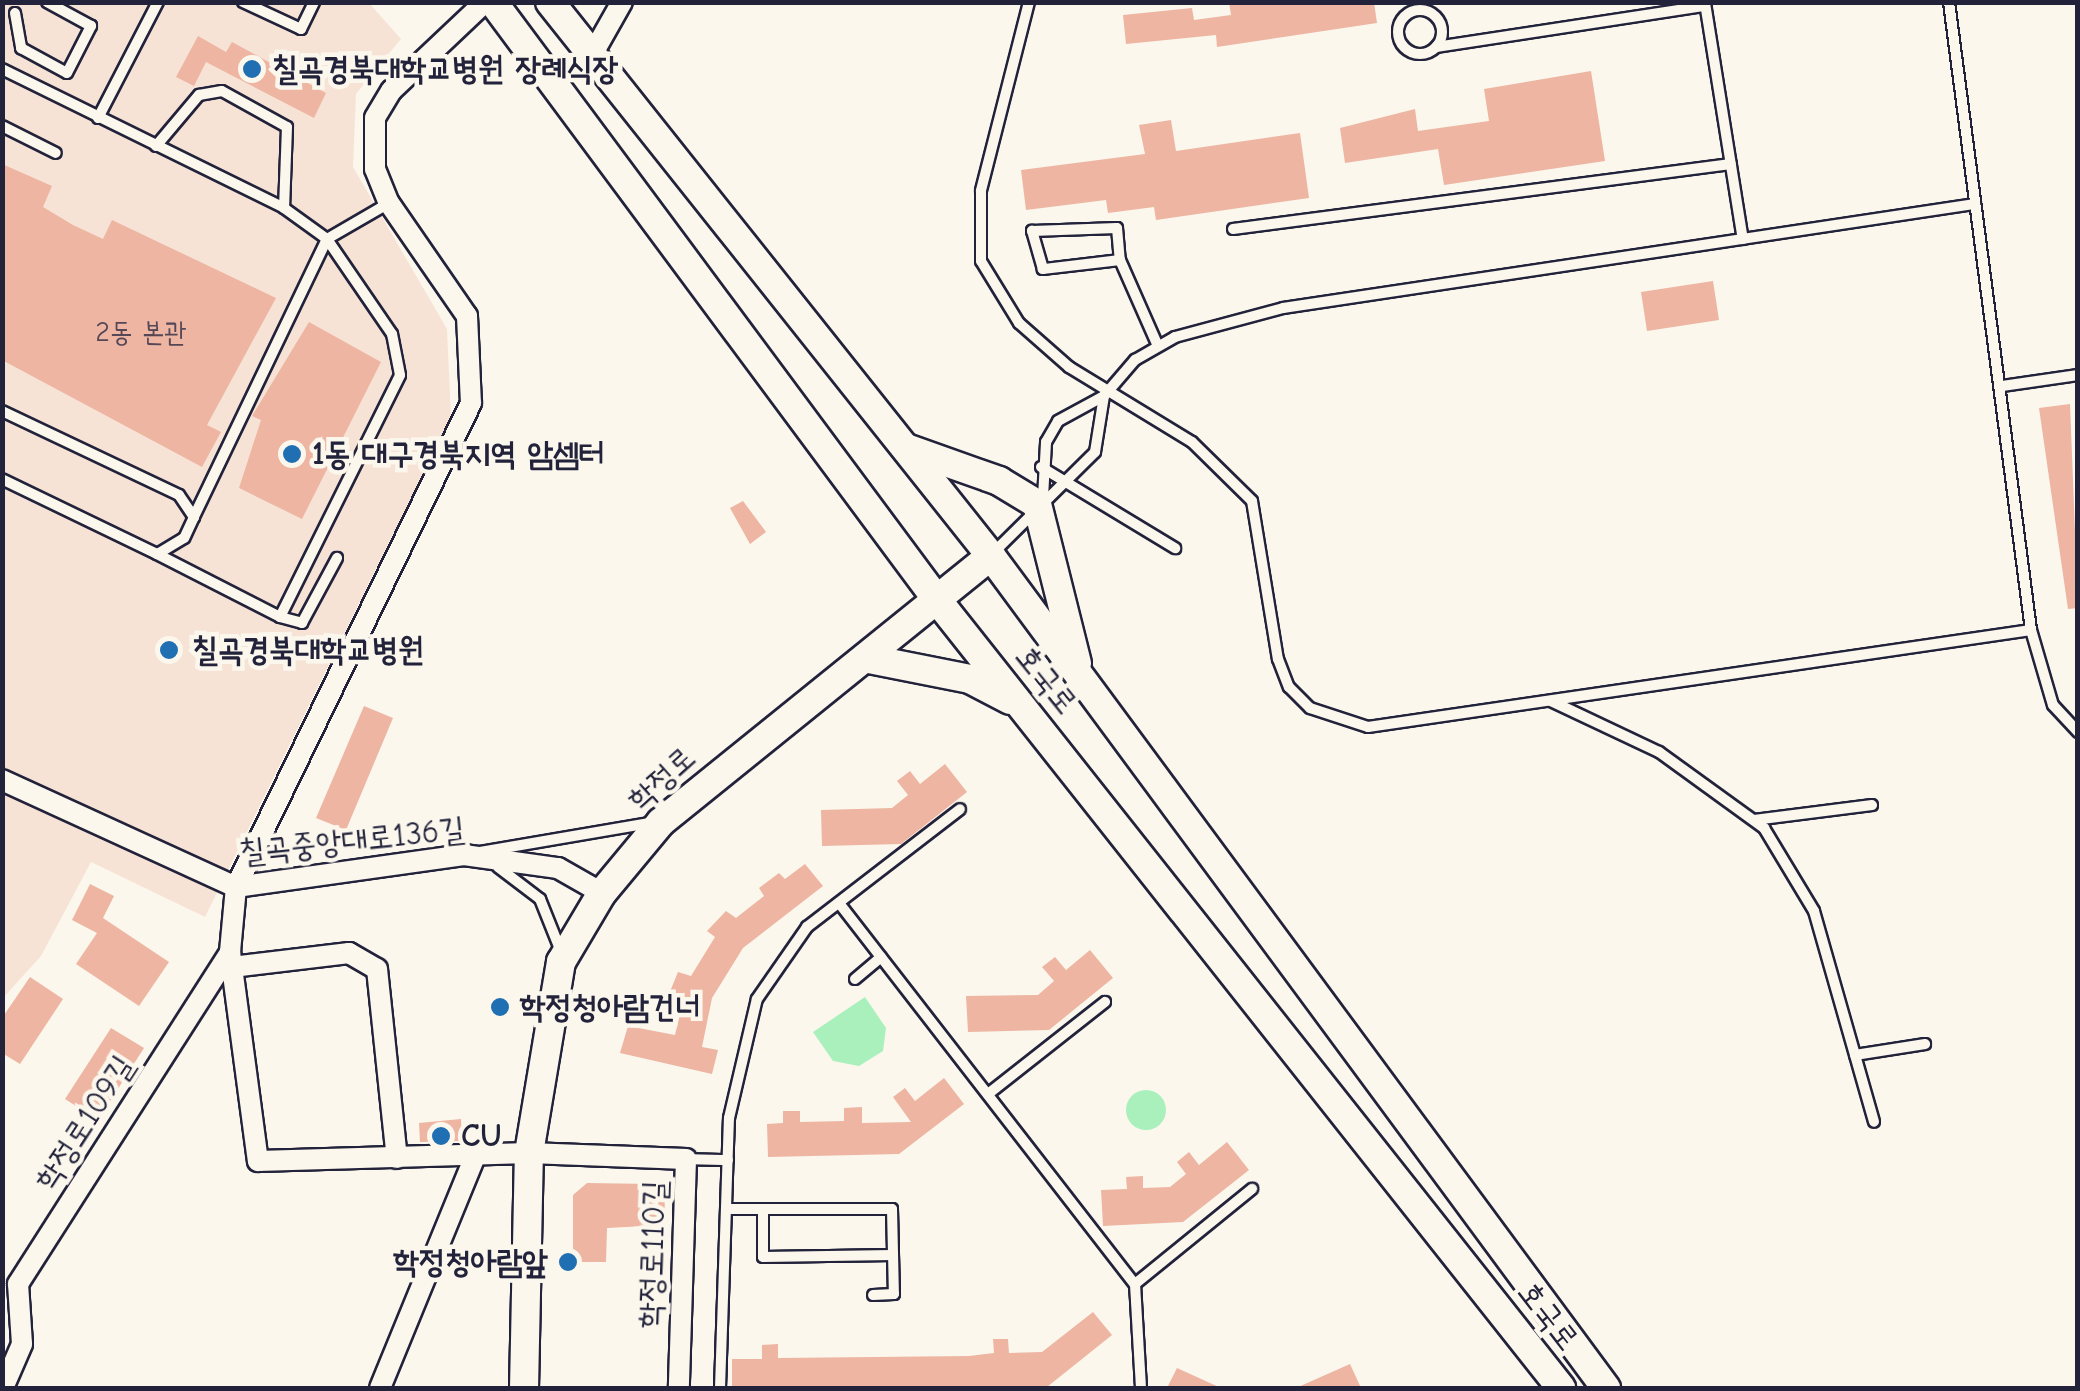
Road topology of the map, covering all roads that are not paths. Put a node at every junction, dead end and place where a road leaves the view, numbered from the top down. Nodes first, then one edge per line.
1 (47, 2) edge
2 (158, 2) edge
3 (243, 2) edge
4 (314, 2) edge
5 (485, 2) edge
6 (493, 2) edge
7 (550, 2) edge
8 (622, 2) edge
9 (1029, 2) edge
10 (1949, 2) edge
11 (1705, 4) edge
12 (1421, 6) edge
13 (15, 13) dead end
14 (1436, 47) junction
15 (592, 55) junction
16 (2, 69) edge
17 (98, 118) junction
18 (2, 126) edge
19 (156, 146) junction
20 (56, 153) dead end
21 (1731, 164) junction
22 (390, 203) junction
23 (1976, 204) junction
24 (284, 208) junction
25 (1234, 229) dead end
26 (327, 239) junction
27 (1743, 239) junction
28 (1120, 260) junction
29 (1158, 346) junction
30 (2078, 375) edge
31 (2002, 386) junction
32 (1107, 392) junction
33 (2, 412) edge
34 (905, 447) junction
35 (1041, 467) junction
36 (2, 479) edge
37 (1066, 484) junction
38 (1040, 501) junction
39 (194, 517) junction
40 (1175, 548) dead end
41 (157, 554) junction
42 (991, 556) junction
43 (337, 558) dead end
44 (938, 601) junction
45 (280, 617) junction
46 (2031, 630) junction
47 (869, 659) junction
48 (1080, 677) junction
49 (1550, 700) junction
50 (1038, 725) junction
51 (2078, 732) edge
52 (2, 780) edge
53 (1872, 805) dead end
54 (960, 809) dead end
55 (1753, 820) junction
56 (662, 822) junction
57 (464, 856) junction
58 (236, 887) junction
59 (602, 893) junction
60 (839, 903) junction
61 (881, 957) junction
62 (231, 960) junction
63 (561, 962) junction
64 (855, 979) dead end
65 (1105, 1002) dead end
66 (1925, 1044) dead end
67 (1855, 1056) junction
68 (988, 1094) junction
69 (1874, 1122) dead end
70 (528, 1153) junction
71 (475, 1156) junction
72 (397, 1158) junction
73 (686, 1159) junction
74 (728, 1160) junction
75 (1252, 1189) dead end
76 (726, 1209) junction
77 (763, 1209) junction
78 (893, 1256) junction
79 (1135, 1284) junction
80 (873, 1295) dead end
81 (3, 1388) edge
82 (380, 1388) edge
83 (524, 1388) edge
84 (680, 1388) edge
85 (720, 1388) edge
86 (1141, 1388) edge
87 (1560, 1388) edge
88 (1606, 1388) edge

1 - 13 lane
2 - 17 lane
3 - 4 lane
5 - 22 street
6 - 44 main road, 호국로
7 - 15 main road, 호국로
8 - 15 street
9 - 32 lane
10 - 23 lane
11 - 14 lane
11 - 21 lane
12 - 14 lane
12 - 14 lane
15 - 34 main road, 호국로
16 - 17 lane
17 - 19 lane
18 - 20 lane
19 - 24 lane
19 - 24 lane
21 - 25 lane
21 - 27 lane
22 - 26 lane
22 - 58 street
23 - 27 lane
23 - 31 lane
24 - 26 lane
26 - 39 lane
26 - 45 lane
27 - 29 lane
28 - 28 lane
28 - 29 lane
29 - 32 lane
30 - 31 lane
31 - 46 lane
32 - 35 lane
32 - 37 lane
32 - 49 lane
33 - 39 lane
34 - 38 main road
34 - 42 main road, 호국로
35 - 37 lane
35 - 38 lane
36 - 41 lane
37 - 38 lane
37 - 40 lane
38 - 42 lane
38 - 48 main road
39 - 41 lane
41 - 45 lane
42 - 44 main road, 학정로
42 - 48 main road, 호국로
43 - 45 lane
44 - 47 main road, 학정로
44 - 50 main road, 호국로
46 - 49 lane
46 - 51 lane
47 - 50 main road
47 - 56 main road, 학정로
48 - 88 main road, 호국로
49 - 55 lane
50 - 87 main road, 호국로
52 - 58 street, 칠곡중앙대로136길
53 - 55 lane
54 - 60 lane
55 - 67 lane
56 - 57 lane
56 - 59 main road, 학정로
57 - 58 street, 칠곡중앙대로136길
57 - 59 street, 칠곡중앙대로136길
57 - 63 lane
58 - 62 street
59 - 63 main road, 학정로
60 - 61 lane
60 - 74 lane
61 - 64 lane
61 - 68 lane
62 - 72 street
62 - 72 street
62 - 81 street, 학정로109길
63 - 70 main road, 학정로
65 - 68 lane
66 - 67 lane
67 - 69 lane
68 - 79 lane
70 - 71 street
70 - 73 street, 학정로110길
70 - 83 main road, 학정로
71 - 72 street
71 - 82 street
73 - 74 lane
73 - 84 street, 학정로110길
74 - 76 lane
75 - 79 lane
76 - 77 lane
76 - 85 lane
77 - 78 lane
77 - 78 lane
78 - 80 lane
79 - 86 lane

